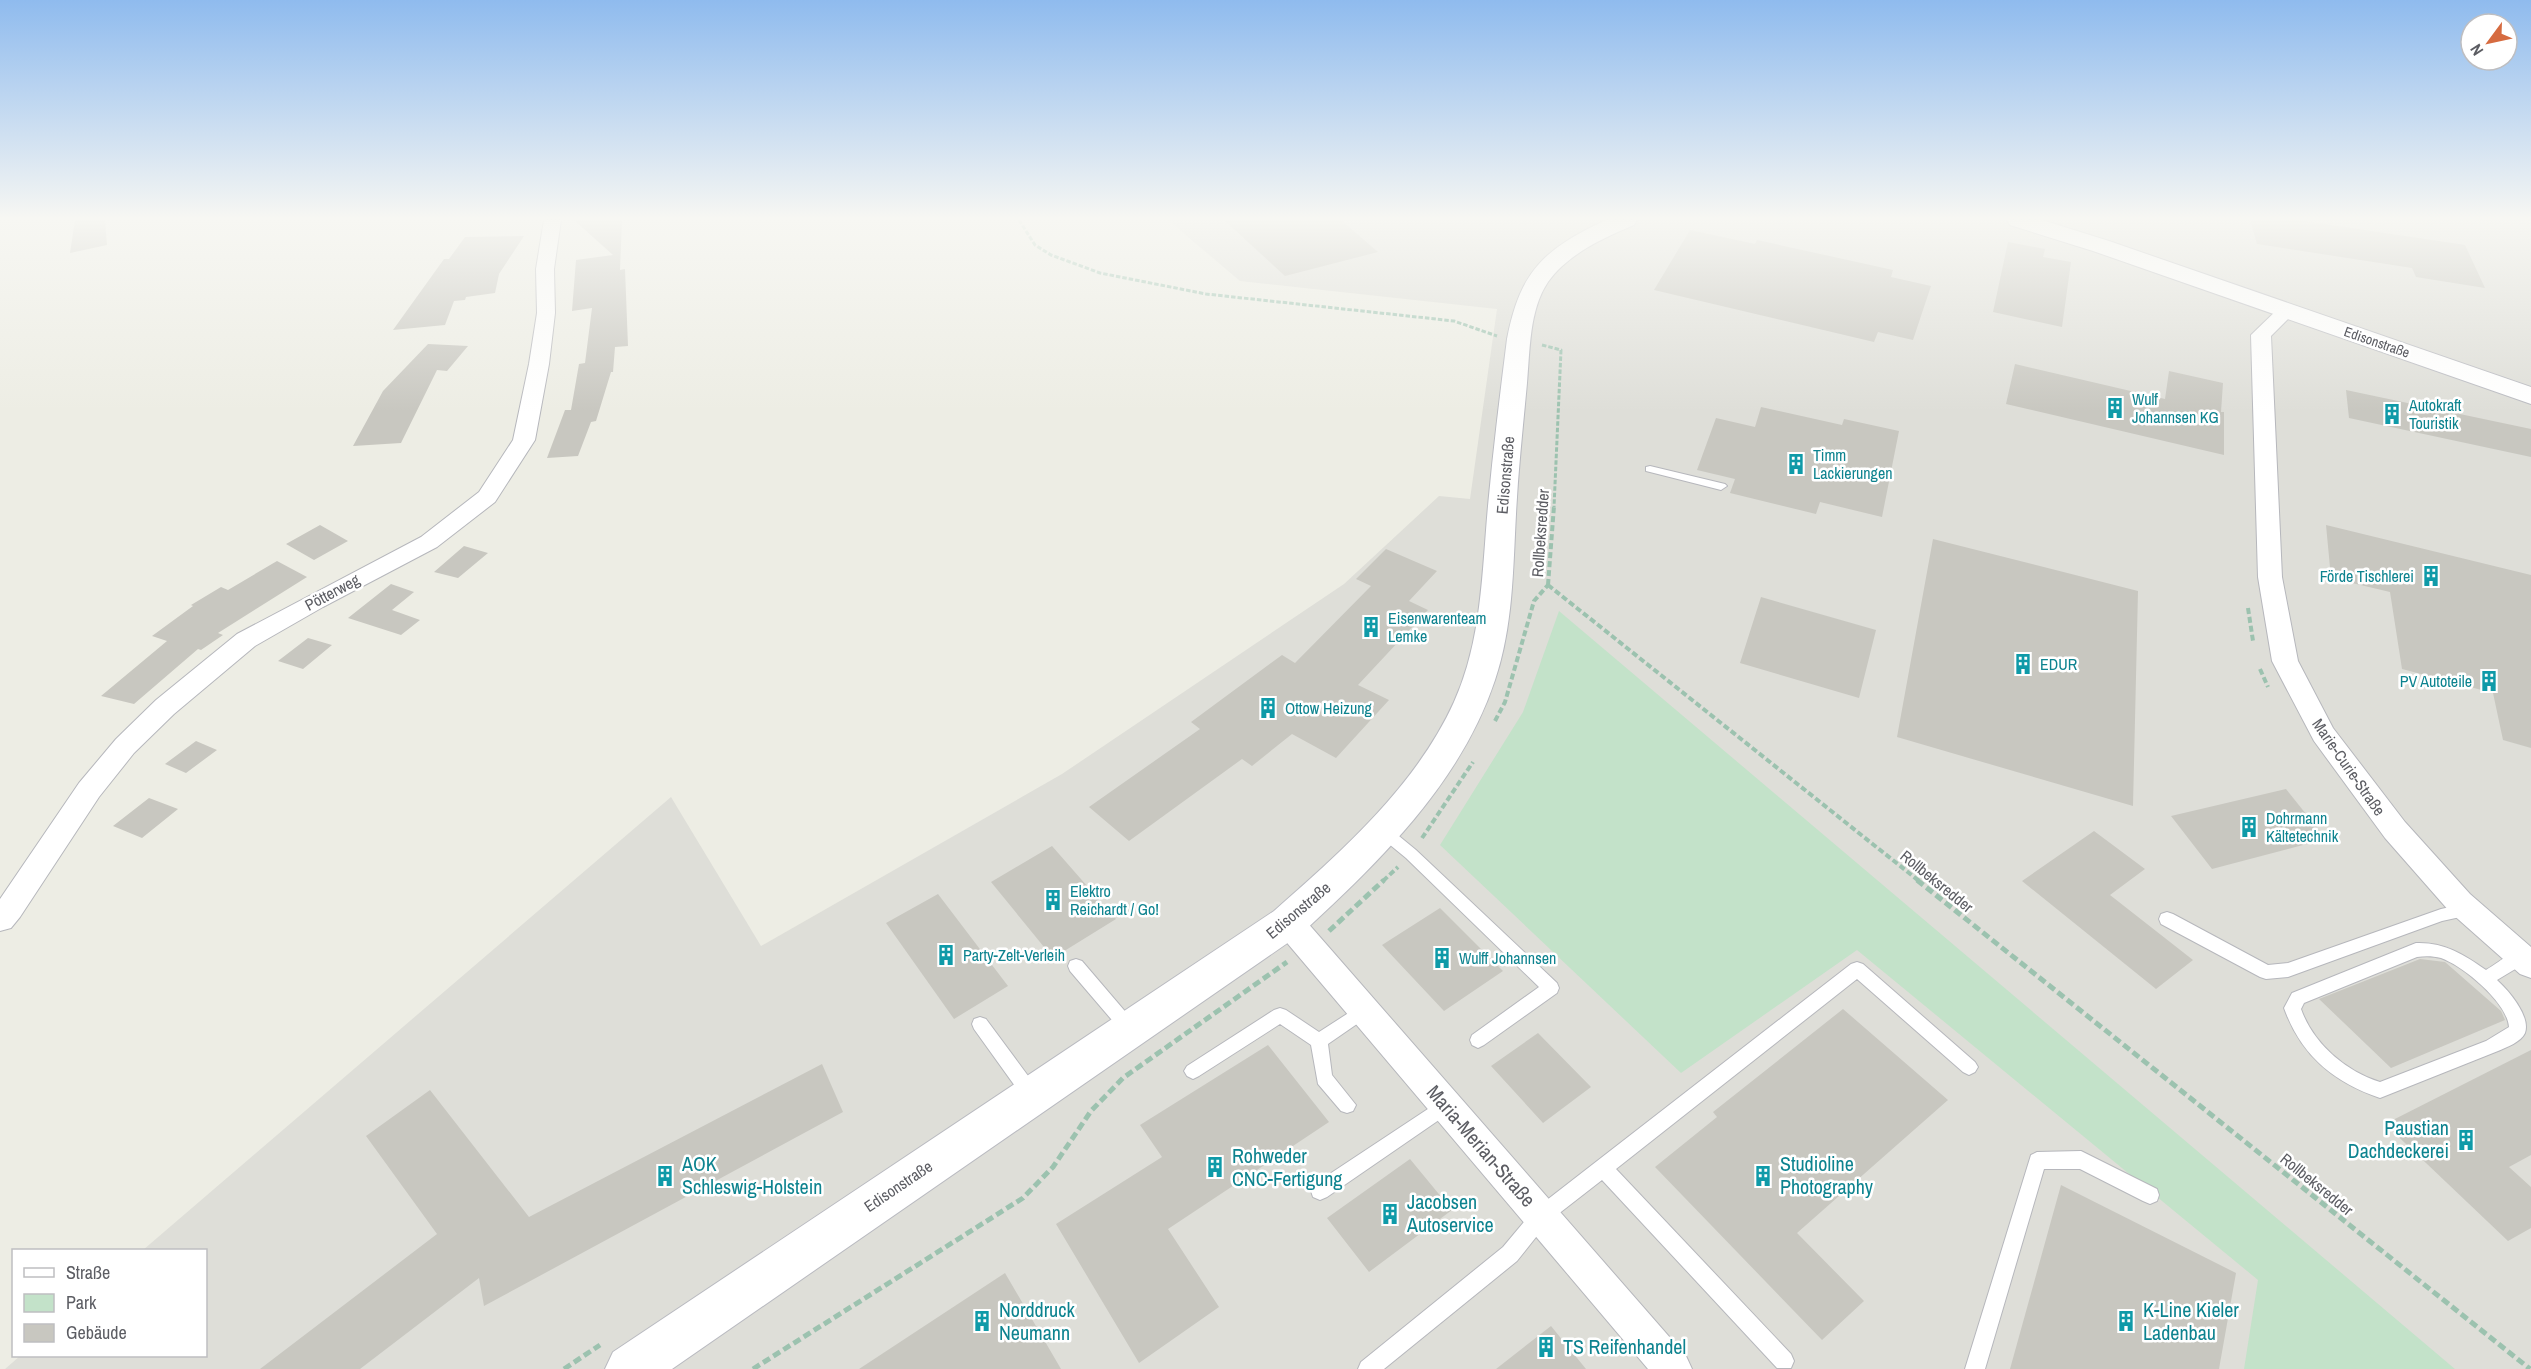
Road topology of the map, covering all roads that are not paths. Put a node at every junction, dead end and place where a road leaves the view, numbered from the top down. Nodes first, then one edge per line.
1 (545, 284) edge
2 (1537, 284) edge
3 (2209, 284) edge
4 (2286, 311) junction
5 (2531, 396) edge
6 (1650, 469) dead end
7 (1721, 486) dead end
8 (1383, 831) junction
9 (2468, 909) junction
10 (0, 919) edge
11 (2167, 919) dead end
12 (1288, 922) junction
13 (2526, 961) edge
14 (1076, 966) dead end
15 (2485, 979) junction
16 (1364, 1010) junction
17 (980, 1024) dead end
18 (1130, 1029) junction
19 (1478, 1040) dead end
20 (1319, 1041) junction
21 (1969, 1067) dead end
22 (1193, 1071) dead end
23 (1033, 1095) junction
24 (1347, 1105) dead end
25 (1446, 1105) junction
26 (1602, 1168) junction
27 (1320, 1191) dead end
28 (2150, 1195) dead end
29 (1541, 1216) junction
30 (618, 1355) edge
31 (1784, 1361) dead end
32 (1368, 1369) edge
33 (1673, 1369) edge
34 (1974, 1369) edge

1 - 10 street, Pötterweg
2 - 8 street, Edisonstraße
3 - 4 street, Edisonstraße
4 - 5 street, Edisonstraße
4 - 9 street, Marie-Curie-Straße
6 - 7 lane
8 - 12 street, Edisonstraße
8 - 19 lane
9 - 11 lane
9 - 13 street, Marie-Curie-Straße
12 - 16 street, Maria-Merian-Straße
12 - 18 street, Edisonstraße
13 - 15 lane
14 - 18 lane
15 - 15 lane
16 - 20 lane
16 - 25 street, Maria-Merian-Straße
17 - 23 lane
18 - 23 street, Edisonstraße
20 - 22 lane
20 - 24 lane
21 - 26 lane
23 - 30 street, Edisonstraße
25 - 27 lane
25 - 29 street, Maria-Merian-Straße
26 - 29 lane
26 - 31 lane
28 - 34 lane
29 - 32 lane
29 - 33 street, Maria-Merian-Straße

